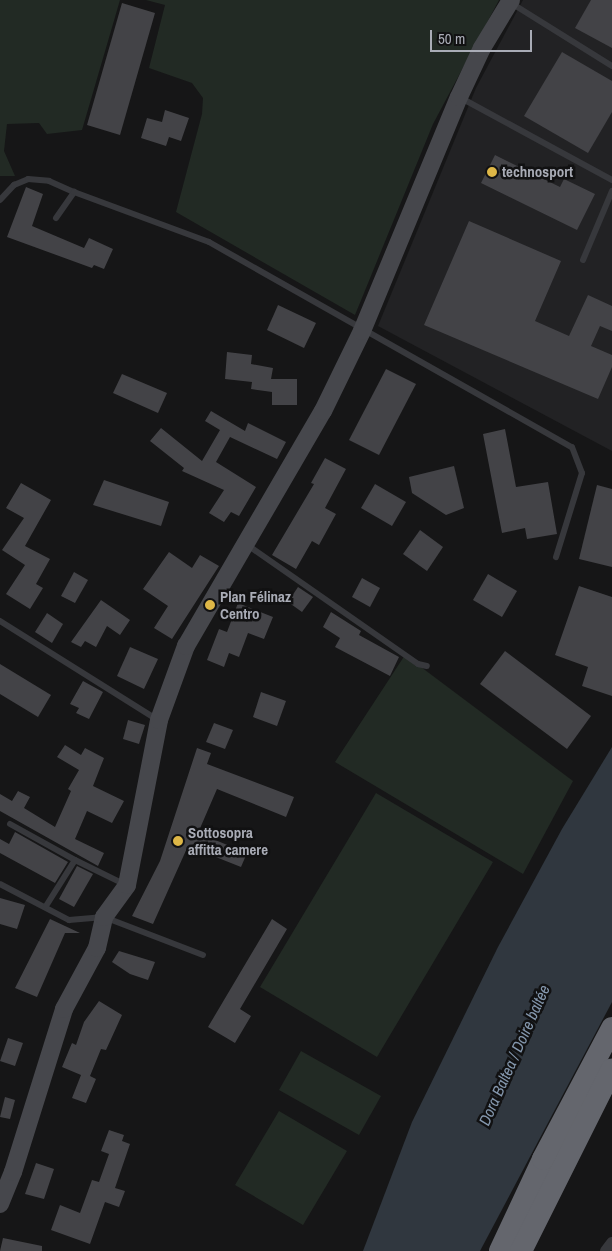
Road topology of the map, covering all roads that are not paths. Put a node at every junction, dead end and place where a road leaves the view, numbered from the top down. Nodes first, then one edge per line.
1 (510, 1) edge
2 (612, 66) edge
3 (459, 97) junction
4 (612, 180) edge
5 (612, 191) edge
6 (74, 192) junction
7 (0, 200) edge
8 (56, 218) dead end
9 (583, 260) dead end
10 (362, 331) junction
11 (245, 544) junction
12 (556, 557) dead end
13 (0, 621) edge
14 (427, 666) dead end
15 (159, 720) junction
16 (10, 824) dead end
17 (75, 860) junction
18 (0, 884) edge
19 (127, 885) junction
20 (46, 906) junction
21 (104, 918) junction
22 (203, 955) dead end
23 (612, 1028) edge
24 (612, 1069) edge
25 (0, 1204) edge
26 (612, 1243) edge
27 (500, 1251) edge
28 (521, 1251) edge
29 (606, 1251) edge

1 - 2 lane
1 - 3 main road
3 - 4 lane
3 - 10 main road
5 - 9 lane
6 - 7 lane
6 - 8 lane
6 - 10 lane
10 - 11 main road
10 - 12 lane
11 - 14 lane
11 - 15 main road
13 - 15 lane
15 - 19 main road
16 - 17 lane
17 - 19 lane
17 - 20 lane
18 - 20 lane
19 - 21 main road
20 - 21 lane
21 - 22 lane
21 - 25 main road
23 - 27 highway
24 - 28 highway
26 - 29 street

